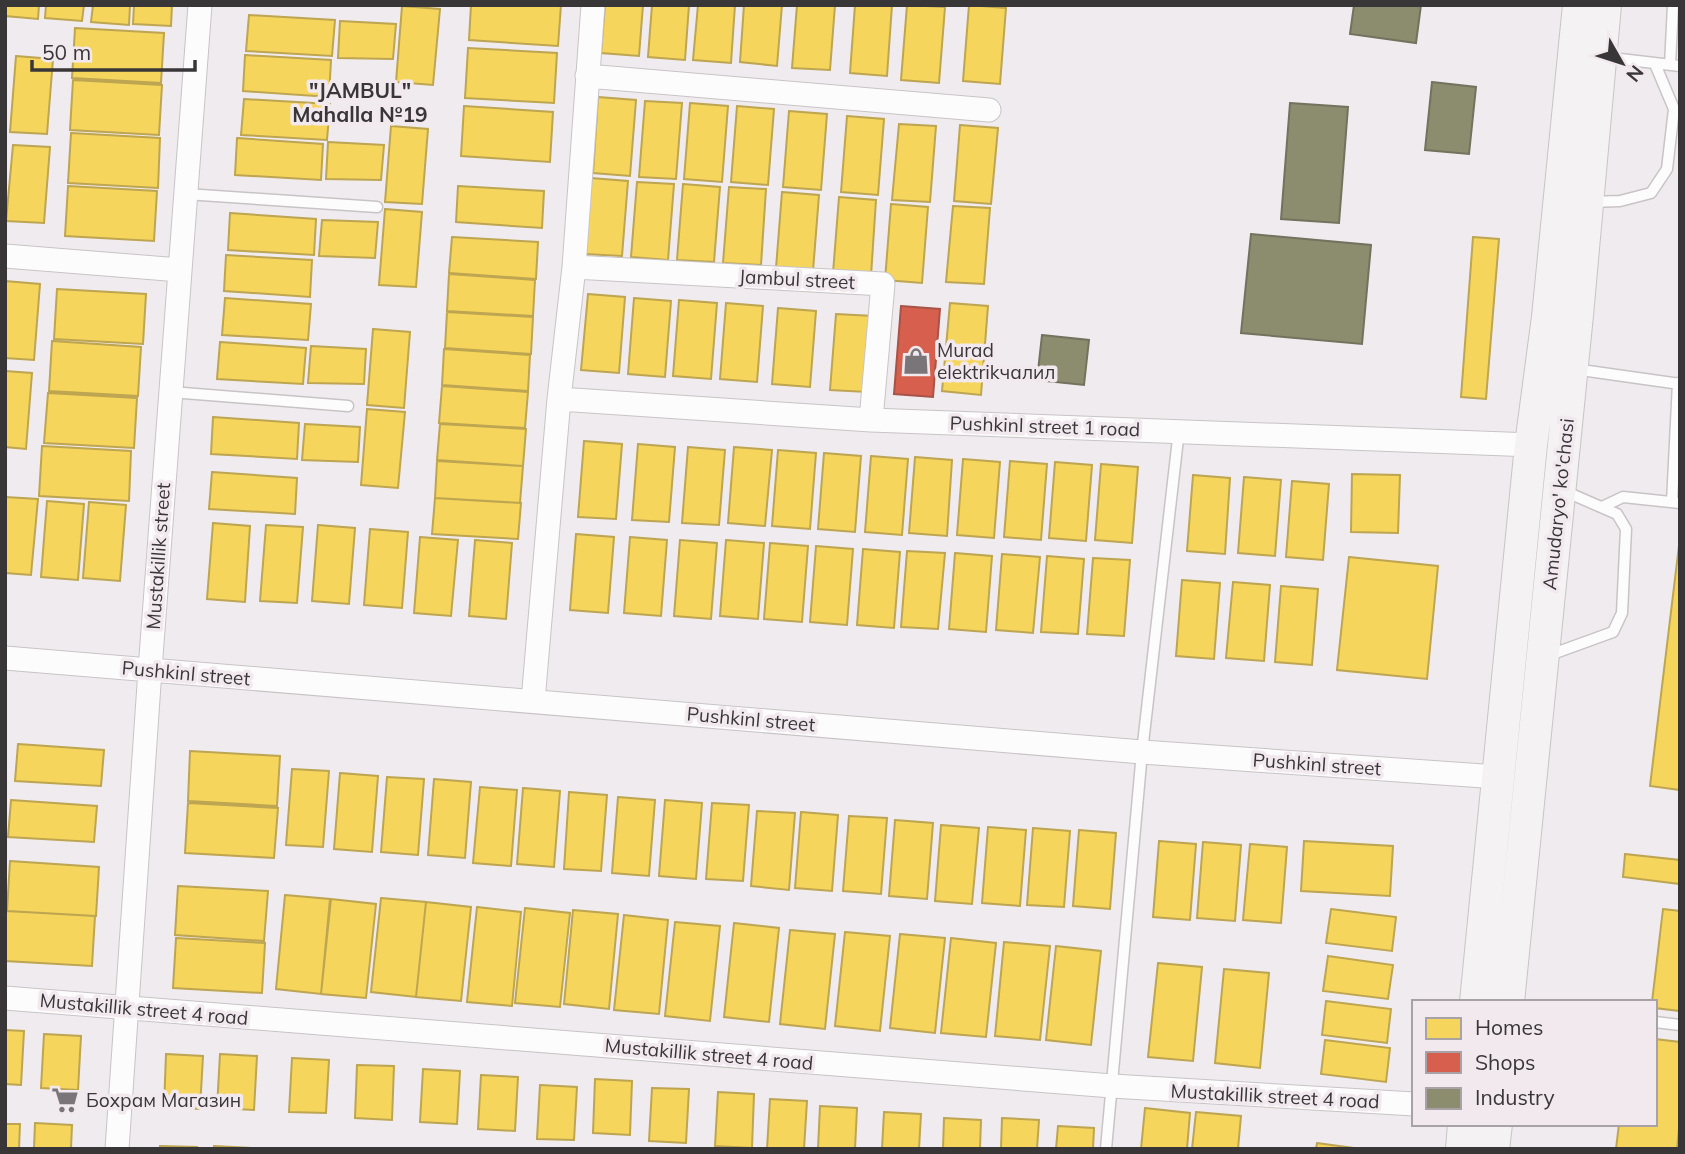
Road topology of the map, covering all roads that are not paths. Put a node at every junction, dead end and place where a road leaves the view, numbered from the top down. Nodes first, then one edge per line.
1 (200, 5) edge
2 (593, 5) edge
3 (1579, 5) edge
4 (1605, 5) edge
5 (1673, 5) edge
6 (1601, 57) junction
7 (1655, 64) junction
8 (1675, 66) edge
9 (587, 76) junction
10 (989, 110) dead end
11 (186, 194) junction
12 (1587, 202) junction
13 (377, 207) dead end
14 (5, 256) edge
15 (574, 267) junction
16 (180, 270) junction
17 (1572, 369) junction
18 (1679, 384) edge
19 (171, 392) junction
20 (559, 398) junction
21 (348, 406) dead end
22 (871, 420) junction
23 (1179, 430) junction
24 (1531, 445) junction
25 (1560, 488) junction
26 (1676, 503) edge
27 (1602, 507) junction
28 (1543, 657) junction
29 (5, 658) edge
30 (150, 670) junction
31 (533, 701) junction
32 (1142, 752) junction
33 (1498, 777) junction
34 (1531, 778) junction
35 (5, 998) edge
36 (1476, 1000) edge
37 (1508, 1000) edge
38 (126, 1008) junction
39 (1657, 1022) edge
40 (1680, 1025) edge
41 (1112, 1086) junction
42 (1412, 1104) edge
43 (1464, 1126) edge
44 (1496, 1126) edge
45 (117, 1149) edge
46 (1106, 1149) edge
47 (1462, 1149) edge
48 (1493, 1149) edge

1 - 11 street, Mustakillik street
2 - 9 street
3 - 24 street
4 - 6 street, Amudaryo' ko'chasi
5 - 8 lane
6 - 7 lane
6 - 12 street, Amudaryo' ko'chasi
7 - 8 lane
7 - 12 lane
9 - 10 street
9 - 15 street
11 - 13 lane
11 - 16 street, Mustakillik street
12 - 17 street, Amudaryo' ko'chasi
14 - 16 street
15 - 20 street
15 - 22 street, Jambul street
16 - 19 street, Mustakillik street
17 - 18 lane
17 - 25 street, Amudaryo' ko'chasi
18 - 26 lane
19 - 21 lane
19 - 30 street, Mustakillik street
20 - 22 street, Pushkinl street 1 road
20 - 31 street
22 - 23 street, Pushkinl street 1 road
23 - 24 street, Pushkinl street 1 road
23 - 32 lane
24 - 33 street
25 - 27 lane
25 - 28 street, Amudaryo' ko'chasi
26 - 27 lane
27 - 28 lane
28 - 34 street, Amudaryo' ko'chasi
29 - 30 street, Pushkinl street
30 - 31 street, Pushkinl street
30 - 38 street, Mustakillik street
31 - 32 street, Pushkinl street
32 - 33 street, Pushkinl street
32 - 41 lane
33 - 34 street
33 - 36 street
34 - 37 street, Amudaryo' ko'chasi
35 - 38 street, Mustakillik street 4 road
38 - 41 street, Mustakillik street 4 road
38 - 45 street, Mustakillik street
39 - 40 lane
41 - 42 street, Mustakillik street 4 road
41 - 46 lane
43 - 47 street
44 - 48 street

